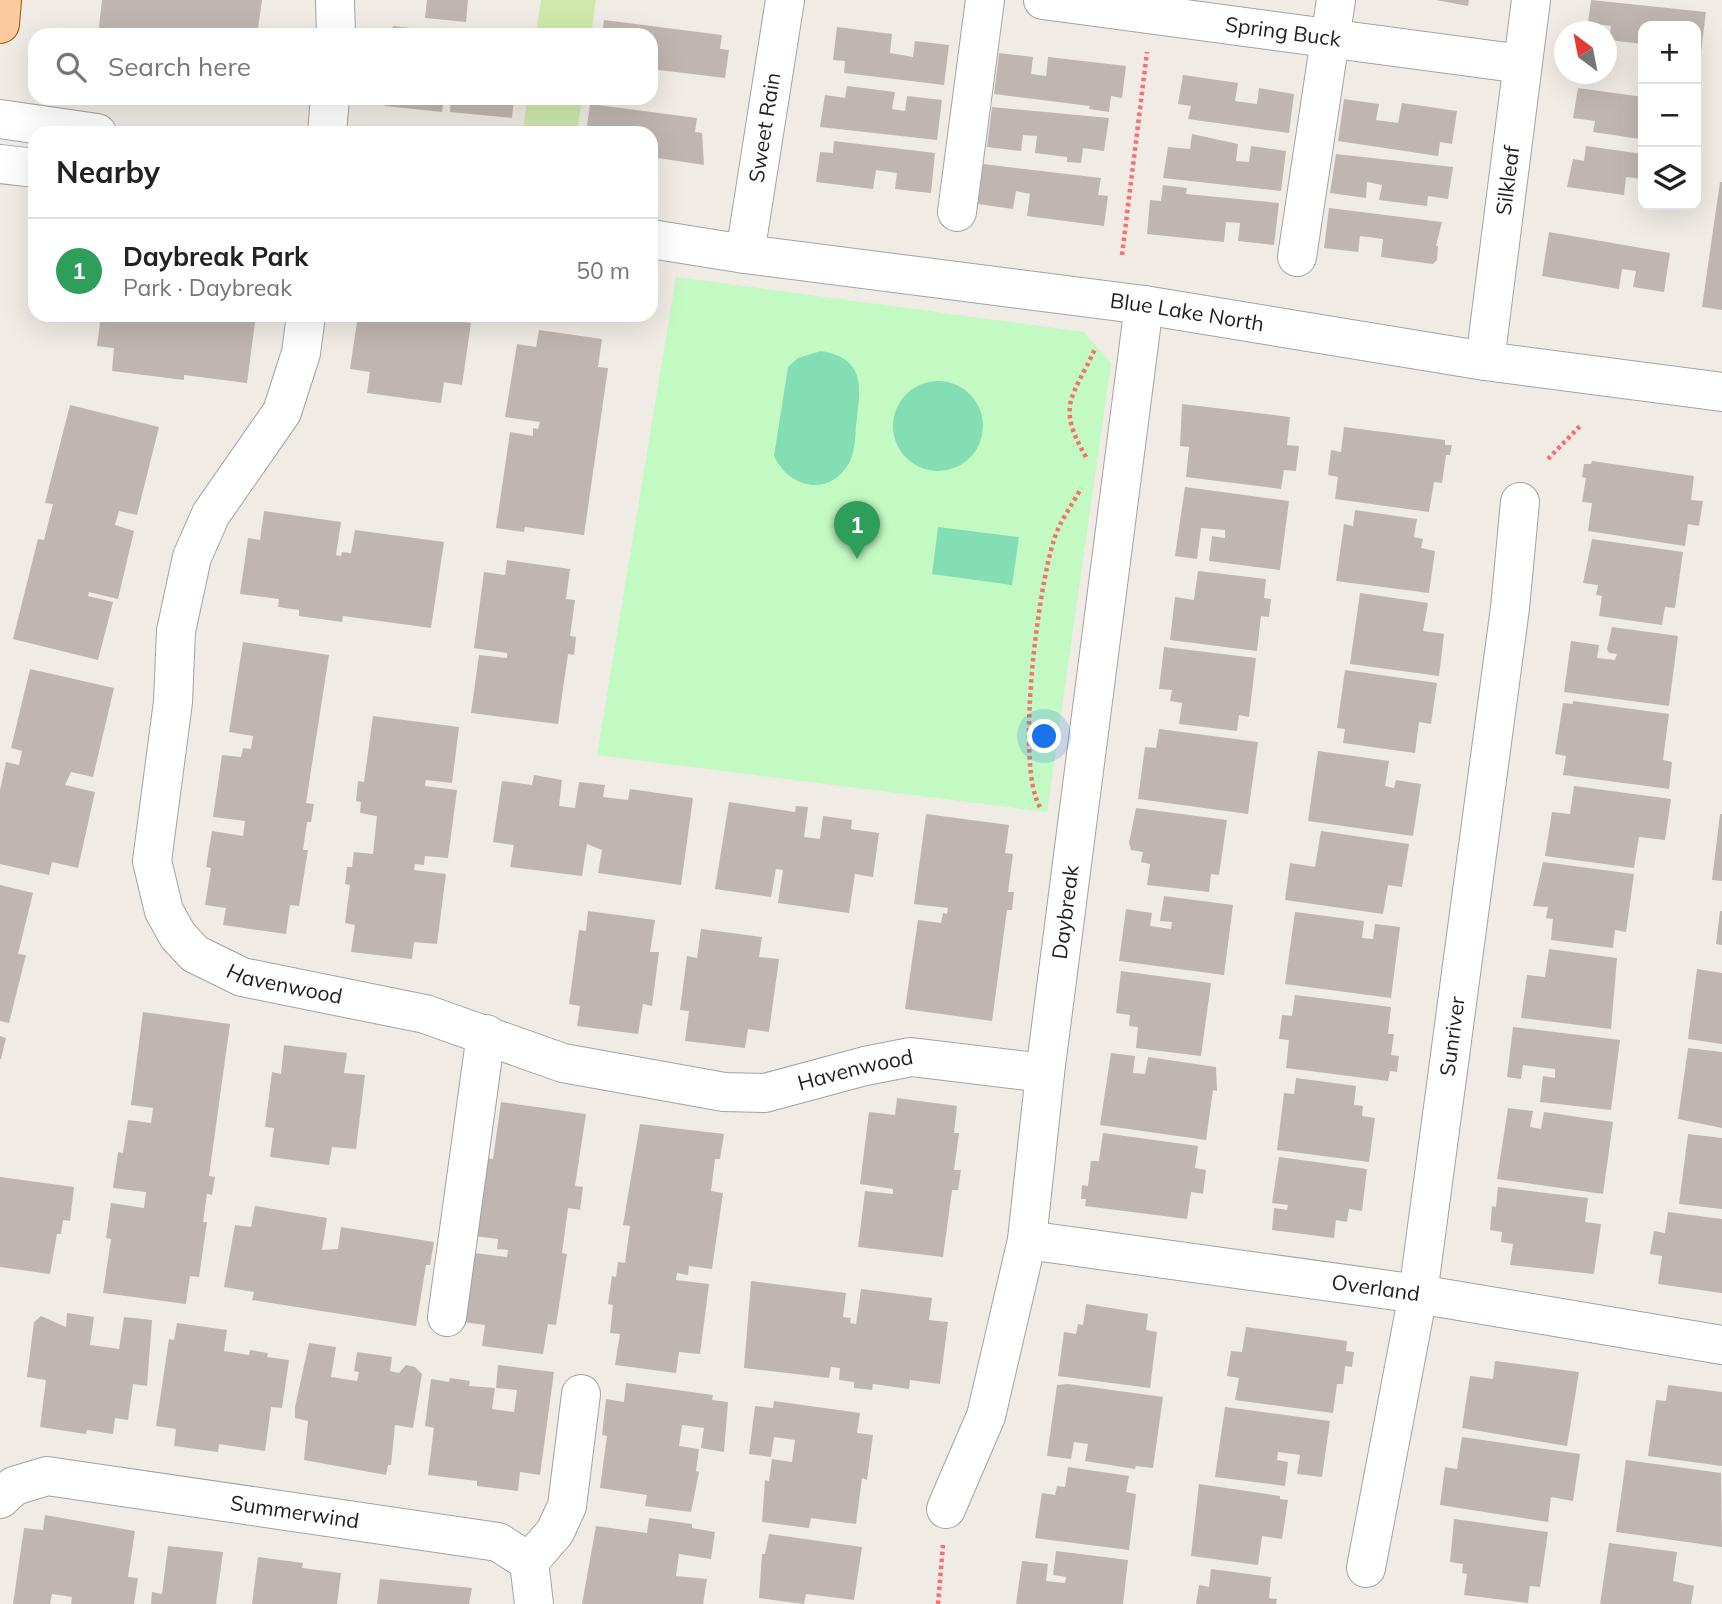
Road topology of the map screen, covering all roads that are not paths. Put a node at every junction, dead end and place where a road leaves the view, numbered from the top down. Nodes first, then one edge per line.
1 (2, 0) edge
2 (335, 0) edge
3 (785, 0) edge
4 (985, 0) edge
5 (1043, 0) edge
6 (1336, 0) edge
7 (1531, 0) edge
8 (0, 24) edge
9 (336, 28) edge
10 (1330, 38) junction
11 (1522, 64) junction
12 (329, 105) edge
13 (0, 119) edge
14 (48, 126) edge
15 (328, 126) edge
16 (0, 164) edge
17 (28, 167) edge
18 (957, 212) dead end
19 (658, 240) edge
20 (745, 254) junction
21 (1297, 257) dead end
22 (1144, 305) junction
23 (305, 322) edge
24 (1485, 361) junction
25 (1722, 392) edge
26 (1520, 502) dead end
27 (486, 1034) junction
28 (1045, 1073) junction
29 (1027, 1240) junction
30 (1418, 1294) junction
31 (447, 1317) dead end
32 (1722, 1345) edge
33 (580, 1394) dead end
34 (7, 1492) edge
35 (946, 1509) road end
36 (529, 1562) junction
37 (1366, 1568) dead end
38 (534, 1604) edge

1 - 8 main road
2 - 9 street
3 - 20 street, Sweet Rain
4 - 18 street
5 - 10 street, Spring Buck
6 - 10 street
7 - 11 street, Silkleaf
10 - 11 street, Spring Buck
10 - 21 street
11 - 24 street, Silkleaf
12 - 15 street
13 - 14 street
16 - 17 street
19 - 20 street, Blue Lake North
20 - 22 street, Blue Lake North
22 - 24 street, Blue Lake North
22 - 28 street, Daybreak
23 - 27 street, Havenwood
24 - 25 street, Blue Lake North
26 - 30 street, Sunriver
27 - 28 street, Havenwood
27 - 31 street
28 - 29 street, Daybreak
29 - 30 street, Overland
29 - 35 street, Daybreak
30 - 32 street, Overland
30 - 37 street, Sunriver
33 - 36 street
34 - 36 street, Summerwind
36 - 38 street

